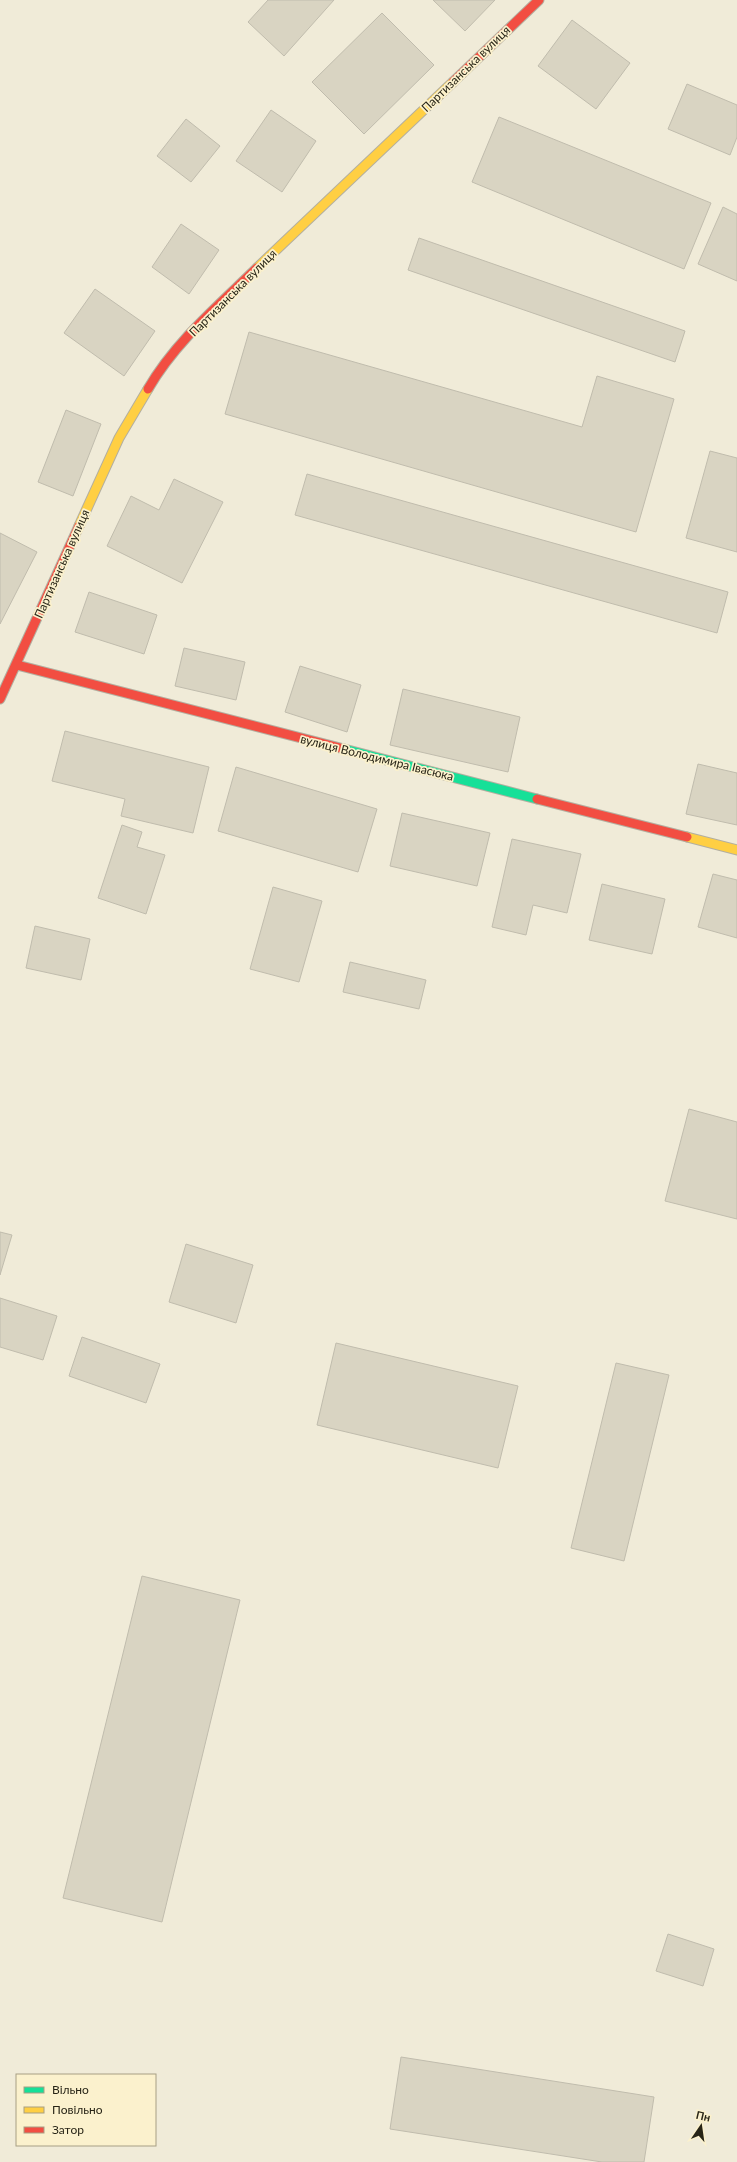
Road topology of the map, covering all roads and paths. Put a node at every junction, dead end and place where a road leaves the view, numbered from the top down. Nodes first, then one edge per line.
1 (539, 0) edge
2 (17, 665) junction
3 (0, 699) edge
4 (737, 850) edge

1 - 2 street, Партизанська вулиця
2 - 3 street, Партизанська вулиця
2 - 4 street, вулиця Володимира Івасюка

